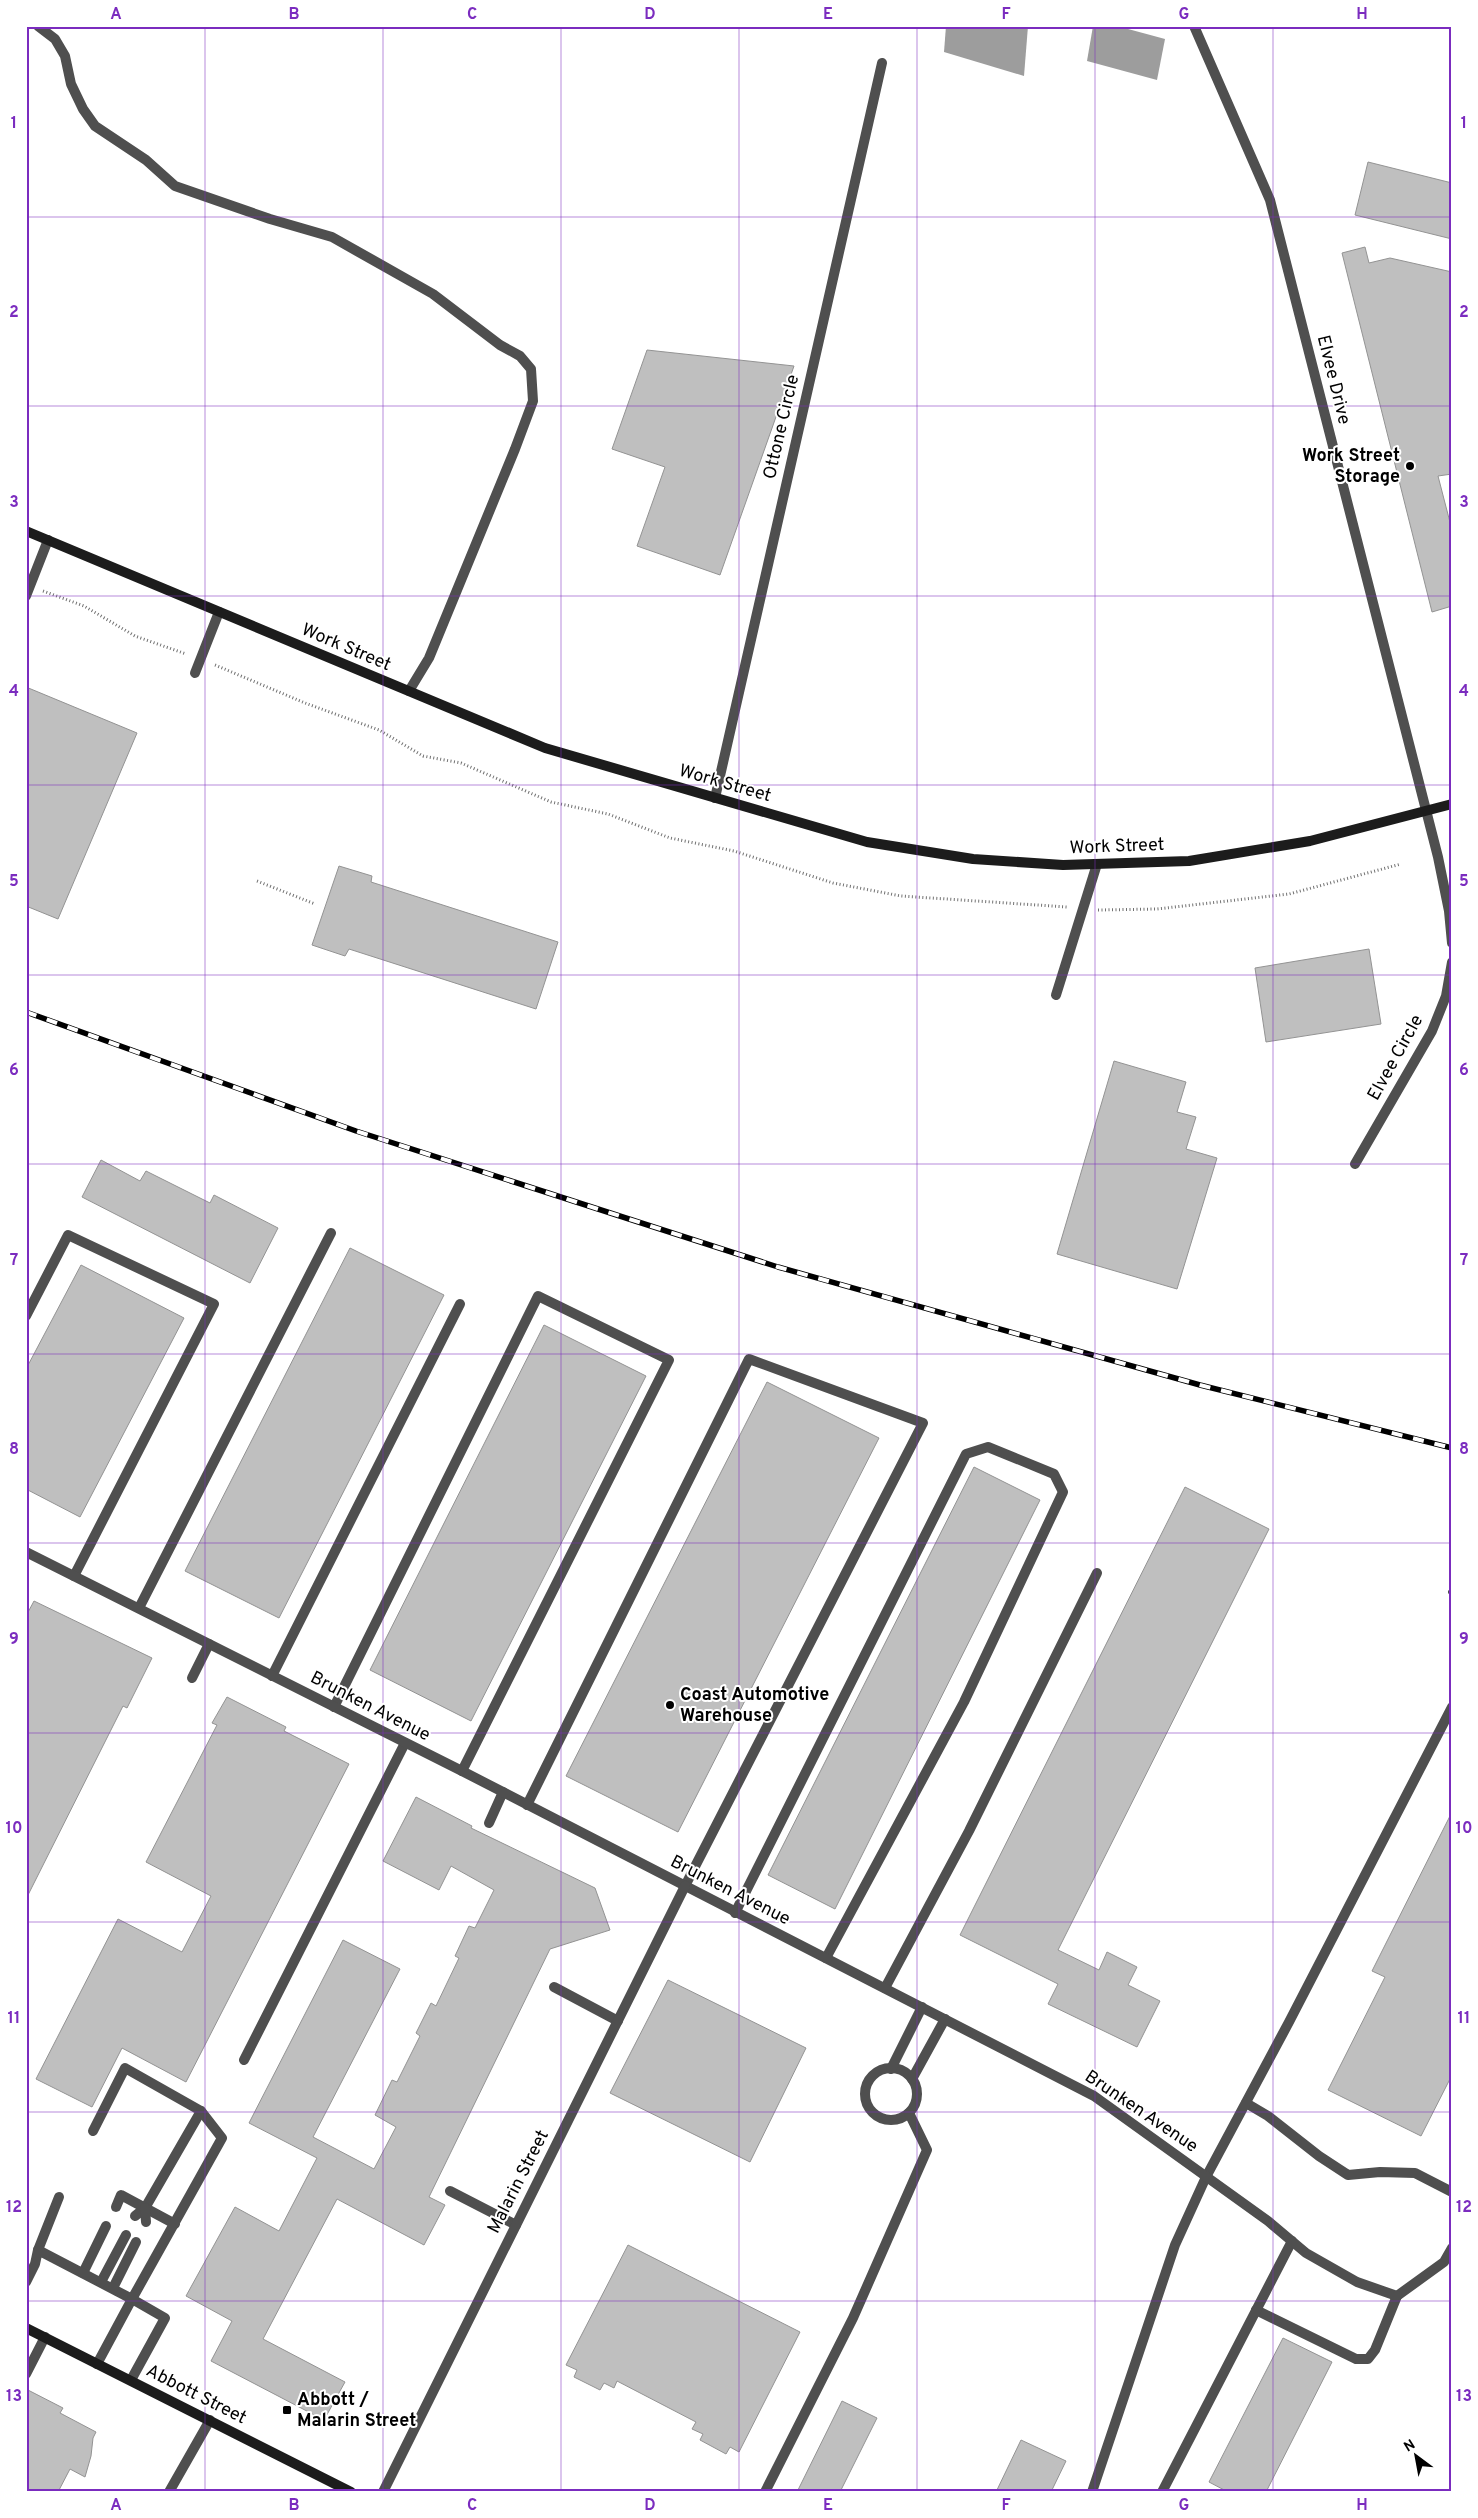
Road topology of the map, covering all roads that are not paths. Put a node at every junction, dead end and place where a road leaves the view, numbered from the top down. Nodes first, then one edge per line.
1 (38, 26) edge
2 (1194, 26) edge
3 (882, 63) dead end
4 (26, 531) edge
5 (48, 540) junction
6 (26, 596) edge
7 (219, 612) junction
8 (195, 673) dead end
9 (409, 692) junction
10 (715, 798) junction
11 (1452, 804) edge
12 (1425, 810) junction
13 (1097, 864) junction
14 (1452, 943) edge
15 (1452, 962) edge
16 (1056, 995) dead end
17 (1355, 1164) dead end
18 (331, 1233) dead end
19 (460, 1304) dead end
20 (26, 1316) edge
21 (26, 1552) edge
22 (1097, 1572) dead end
23 (74, 1576) junction
24 (138, 1608) junction
25 (209, 1644) junction
26 (272, 1676) junction
27 (192, 1678) dead end
28 (334, 1707) junction
29 (1452, 1707) edge
30 (405, 1743) junction
31 (462, 1771) junction
32 (503, 1792) junction
33 (527, 1805) junction
34 (489, 1823) dead end
35 (685, 1886) junction
36 (734, 1913) junction
37 (826, 1958) junction
38 (554, 1987) dead end
39 (885, 1988) junction
40 (922, 2007) junction
41 (944, 2019) junction
42 (618, 2020) junction
43 (244, 2060) dead end
44 (891, 2069) junction
45 (912, 2079) junction
46 (1246, 2103) junction
47 (201, 2111) junction
48 (909, 2112) junction
49 (93, 2131) dead end
50 (1206, 2176) junction
51 (450, 2191) dead end
52 (1452, 2192) edge
53 (59, 2198) dead end
54 (116, 2207) dead end
55 (146, 2208) junction
56 (135, 2216) dead end
57 (146, 2222) dead end
58 (175, 2224) junction
59 (516, 2225) junction
60 (106, 2226) dead end
61 (126, 2235) dead end
62 (1292, 2241) junction
63 (136, 2242) dead end
64 (1452, 2248) edge
65 (38, 2250) junction
66 (83, 2273) junction
67 (26, 2282) edge
68 (101, 2282) junction
69 (113, 2288) junction
70 (1397, 2296) junction
71 (132, 2299) junction
72 (1256, 2310) junction
73 (26, 2328) edge
74 (45, 2337) junction
75 (97, 2364) junction
76 (26, 2374) edge
77 (131, 2380) junction
78 (210, 2420) junction
79 (169, 2492) edge
80 (351, 2492) edge
81 (383, 2492) edge
82 (765, 2492) edge
83 (1092, 2492) edge
84 (1162, 2492) edge

1 - 9 street
2 - 12 street, Elvee Drive
3 - 10 street, Ottone Circle
4 - 5 street, Work Street
5 - 6 street
5 - 7 street, Work Street
7 - 8 street
7 - 9 street, Work Street
9 - 10 street, Work Street
10 - 13 street, Work Street
11 - 12 street, Work Street
12 - 13 street, Work Street
12 - 14 street
13 - 16 street
15 - 17 street, Elvee Circle
18 - 24 street
19 - 26 street
20 - 23 street
21 - 23 street, Brunken Avenue
22 - 39 street
23 - 24 street, Brunken Avenue
24 - 25 street, Brunken Avenue
25 - 26 street, Brunken Avenue
25 - 27 street
26 - 28 street, Brunken Avenue
28 - 30 street, Brunken Avenue
28 - 31 street
29 - 46 street
30 - 31 street, Brunken Avenue
30 - 43 street
31 - 32 street, Brunken Avenue
32 - 33 street, Brunken Avenue
32 - 34 street
33 - 35 street, Brunken Avenue
33 - 35 street, Malarin Street
35 - 36 street, Brunken Avenue
35 - 42 street, Malarin Street
36 - 37 street, Brunken Avenue
36 - 37 street
37 - 39 street, Brunken Avenue
38 - 42 street
39 - 40 street, Brunken Avenue
40 - 41 street, Brunken Avenue
40 - 44 street
41 - 45 street
41 - 50 street, Brunken Avenue
42 - 59 street, Malarin Street
44 - 45 street
44 - 48 street
45 - 48 street
46 - 50 street
46 - 52 street
47 - 49 street
47 - 55 street
47 - 58 street
48 - 82 street
50 - 62 street, Brunken Avenue
50 - 83 street
51 - 59 street
53 - 65 street
54 - 55 street
55 - 56 street
55 - 57 street
55 - 58 street
58 - 71 street
59 - 81 street, Malarin Street
60 - 66 street
61 - 68 street
62 - 70 street, Brunken Avenue
62 - 72 street
63 - 69 street
64 - 70 street
65 - 66 street
65 - 67 street
66 - 68 street
68 - 69 street
69 - 71 street
70 - 72 street
71 - 75 street
71 - 77 street
72 - 84 street
73 - 74 street, Abbott Street
74 - 75 street, Abbott Street
74 - 76 street
75 - 77 street, Abbott Street
77 - 78 street, Abbott Street
78 - 79 street
78 - 80 street, Abbott Street

